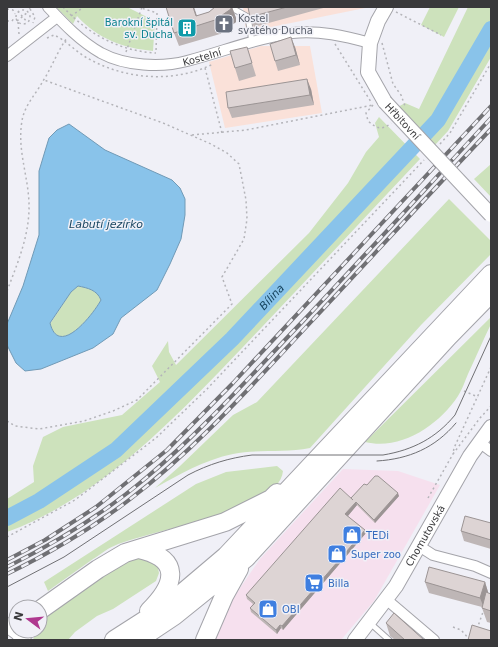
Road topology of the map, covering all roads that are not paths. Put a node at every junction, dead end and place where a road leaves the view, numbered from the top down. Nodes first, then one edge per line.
1 (48, 7) edge
2 (230, 7) edge
3 (386, 7) edge
4 (57, 17) junction
5 (252, 42) junction
6 (370, 43) junction
7 (7, 56) edge
8 (491, 216) edge
9 (491, 274) edge
10 (491, 293) edge
11 (348, 425) junction
12 (491, 428) edge
13 (479, 442) junction
14 (491, 451) edge
15 (419, 546) junction
16 (139, 549) junction
17 (246, 558) junction
18 (491, 573) edge
19 (387, 600) junction
20 (48, 604) edge
21 (370, 622) junction
22 (114, 640) edge
23 (138, 640) edge
24 (205, 640) edge
25 (355, 640) edge
26 (389, 640) edge
27 (434, 640) edge

1 - 4 street, Kostelní
2 - 5 lane
3 - 6 street, Hřbitovní
4 - 5 street, Kostelní
4 - 7 street
5 - 6 street, Kostelní
6 - 8 street, Hřbitovní, bridge
9 - 11 highway
10 - 17 highway
11 - 16 highway
11 - 22 highway
12 - 13 street, Chomutovská
13 - 14 street
13 - 15 street, Chomutovská
15 - 18 street
15 - 19 street, Chomutovská
16 - 20 highway
16 - 22 highway
17 - 23 highway
17 - 24 highway
19 - 21 street, Chomutovská
19 - 27 street
21 - 25 street, Chomutovská
21 - 26 lane

